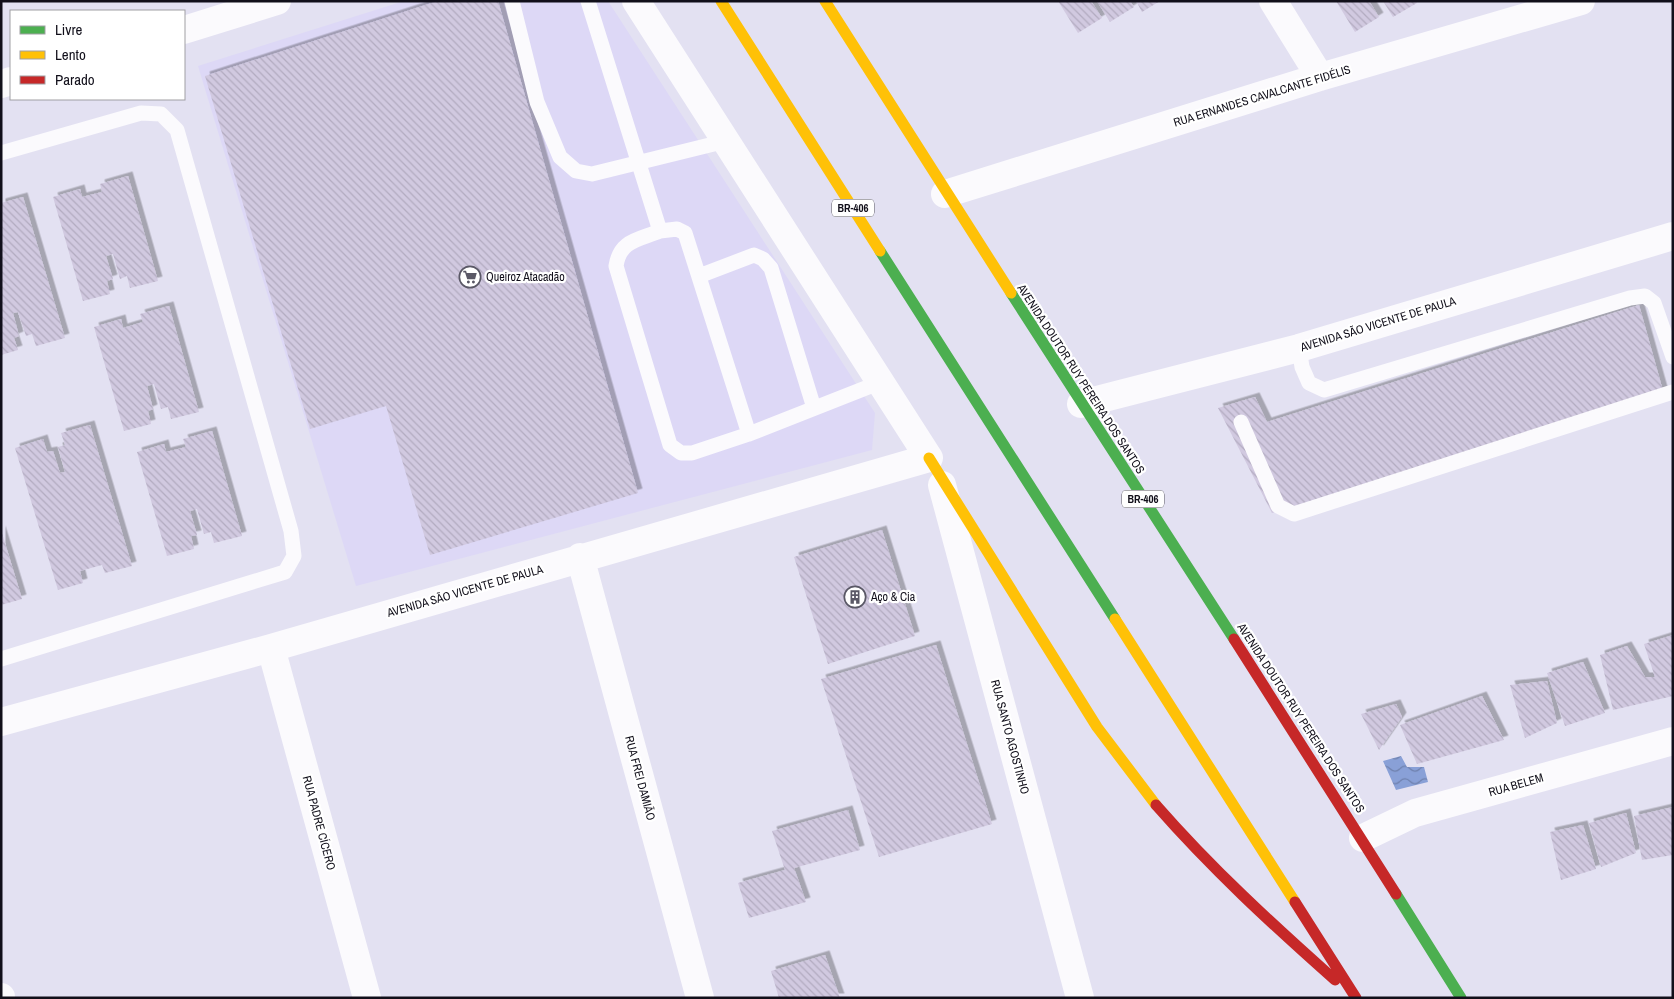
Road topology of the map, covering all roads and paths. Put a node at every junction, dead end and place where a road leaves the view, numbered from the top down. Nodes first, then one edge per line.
1 (512, 1) edge
2 (588, 1) edge
3 (636, 1) edge
4 (721, 1) edge
5 (824, 1) edge
6 (1274, 1) edge
7 (1581, 1) edge
8 (268, 5) edge
9 (185, 30) edge
10 (1320, 77) junction
11 (726, 141) junction
12 (1, 153) edge
13 (638, 162) junction
14 (946, 194) junction
15 (660, 231) junction
16 (1673, 236) edge
17 (699, 276) junction
18 (1299, 348) junction
19 (1673, 357) edge
20 (881, 382) junction
21 (1673, 392) edge
22 (1081, 404) junction
23 (814, 408) junction
24 (1242, 422) dead end
25 (748, 434) junction
26 (934, 467) junction
27 (580, 557) junction
28 (271, 648) junction
29 (1, 659) edge
30 (1, 722) edge
31 (1673, 740) edge
32 (1363, 838) junction
33 (367, 998) edge
34 (700, 998) edge
35 (1080, 998) edge
36 (1356, 998) edge
37 (1461, 998) edge

1 - 13 lane
2 - 13 lane
3 - 11 street, RUA SANTO AGOSTINHO
4 - 36 highway, BR-406
5 - 14 highway, AVENIDA DOUTOR RUY PEREIRA DOS SANTOS / BR-406
6 - 10 street
7 - 10 street, RUA ERNANDES CAVALCANTE FIDÉLIS
8 - 9 street
10 - 14 street, RUA ERNANDES CAVALCANTE FIDÉLIS
11 - 13 lane
11 - 20 street, RUA SANTO AGOSTINHO
12 - 29 lane
13 - 15 lane
14 - 22 highway, AVENIDA DOUTOR RUY PEREIRA DOS SANTOS / BR-406
15 - 17 lane
15 - 25 lane
16 - 18 street, AVENIDA SÃO VICENTE DE PAULA
17 - 23 lane
17 - 25 lane
18 - 19 lane
18 - 22 street, AVENIDA SÃO VICENTE DE PAULA
20 - 23 lane
20 - 26 street, RUA SANTO AGOSTINHO
21 - 24 lane
22 - 32 highway, AVENIDA DOUTOR RUY PEREIRA DOS SANTOS / BR-406
23 - 25 lane
26 - 27 street, AVENIDA SÃO VICENTE DE PAULA
26 - 35 street, RUA SANTO AGOSTINHO
26 - 36 highway
27 - 28 street, AVENIDA SÃO VICENTE DE PAULA
27 - 34 street, RUA FREI DAMIÃO
28 - 30 street, AVENIDA SÃO VICENTE DE PAULA
28 - 33 street, RUA PADRE CÍCERO
31 - 32 street, RUA BELEM
32 - 37 highway, AVENIDA DOUTOR RUY PEREIRA DOS SANTOS / BR-406

